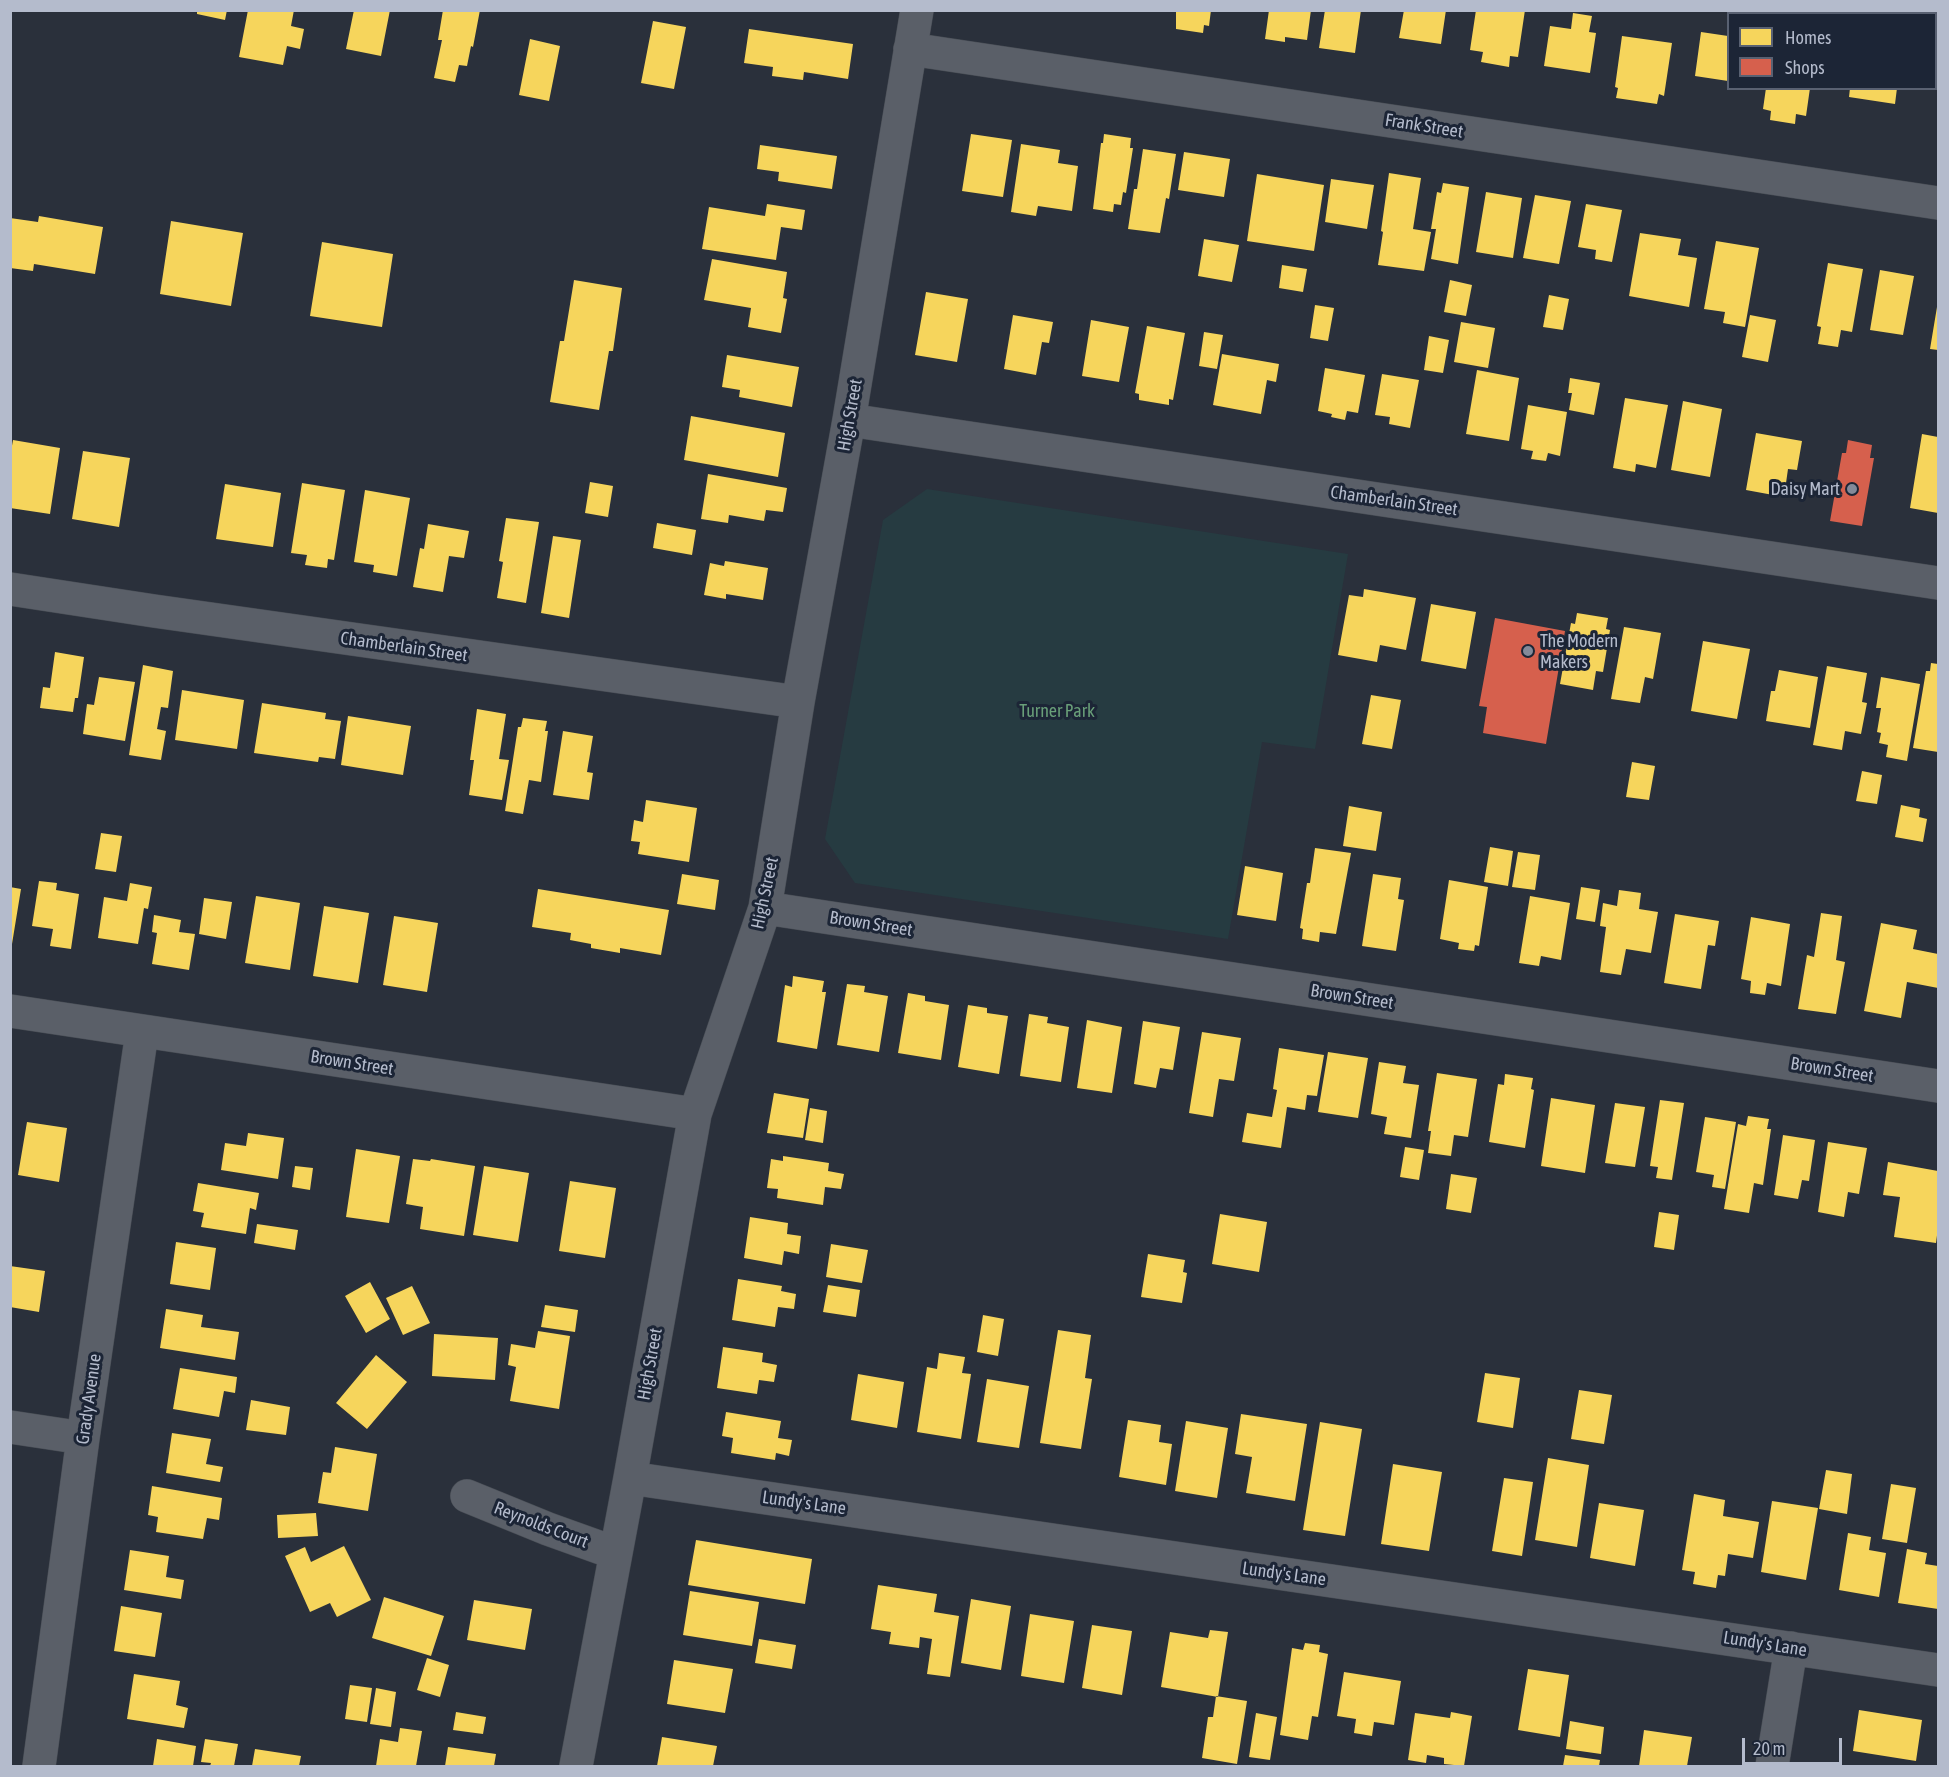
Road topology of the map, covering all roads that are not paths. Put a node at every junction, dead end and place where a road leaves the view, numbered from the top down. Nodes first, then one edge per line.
1 (917, 10) edge
2 (910, 49) junction
3 (1938, 203) edge
4 (849, 420) junction
5 (1938, 583) edge
6 (10, 589) edge
7 (798, 702) junction
8 (765, 908) junction
9 (10, 1011) edge
10 (142, 1032) junction
11 (1938, 1086) edge
12 (694, 1114) junction
13 (10, 1426) edge
14 (83, 1438) junction
15 (630, 1478) junction
16 (466, 1496) dead end
17 (615, 1553) junction
18 (1791, 1648) junction
19 (1938, 1670) edge
20 (39, 1767) edge
21 (576, 1767) edge
22 (1772, 1767) edge

1 - 2 street, High Street
2 - 3 street, Frank Street
2 - 4 street, High Street
4 - 5 street, Chamberlain Street
4 - 7 street, High Street
6 - 7 street, Chamberlain Street
7 - 8 street, High Street
8 - 11 street, Brown Street
8 - 12 street, High Street
9 - 10 street, Brown Street
10 - 12 street, Brown Street
10 - 14 street, Grady Avenue
12 - 15 street, High Street
13 - 14 street
14 - 20 street, Grady Avenue
15 - 17 street, High Street
15 - 18 street, Lundy's Lane
16 - 17 street, Reynolds Court
17 - 21 street, High Street
18 - 19 street, Lundy's Lane
18 - 22 street

